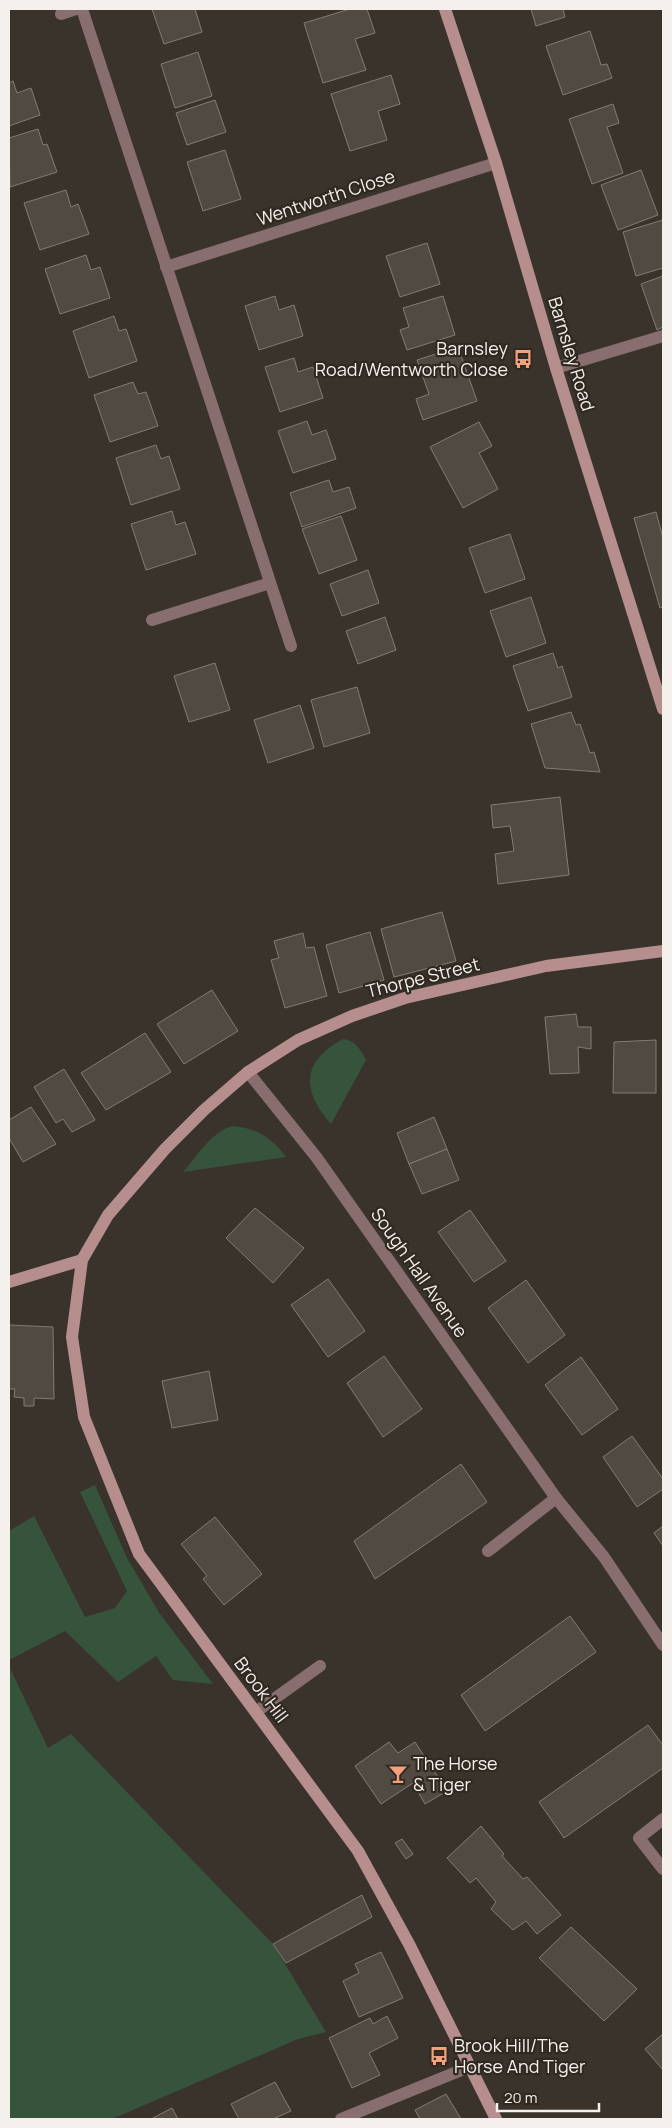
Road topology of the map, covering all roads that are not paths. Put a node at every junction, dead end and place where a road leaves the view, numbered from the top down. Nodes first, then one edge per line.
1 (76, 9) edge
2 (82, 9) edge
3 (445, 9) edge
4 (61, 14) dead end
5 (496, 163) junction
6 (166, 267) junction
7 (663, 336) edge
8 (556, 368) junction
9 (270, 583) junction
10 (152, 620) dead end
11 (291, 646) dead end
12 (663, 708) edge
13 (663, 951) edge
14 (248, 1072) junction
15 (82, 1260) junction
16 (9, 1282) edge
17 (556, 1498) junction
18 (488, 1551) dead end
19 (663, 1645) edge
20 (320, 1666) dead end
21 (256, 1712) junction
22 (663, 1819) edge
23 (663, 1869) edge
24 (469, 2067) junction
25 (341, 2119) edge
26 (496, 2119) edge

1 - 4 street
2 - 6 street
3 - 5 main road, Barnsley Road
5 - 6 street, Wentworth Close
5 - 8 main road, Barnsley Road
6 - 9 street
7 - 8 street
8 - 12 main road, Barnsley Road
9 - 10 street
9 - 11 street
13 - 14 main road, Thorpe Street
14 - 15 main road, Thorpe Street
14 - 17 street, Sough Hall Avenue
15 - 16 main road
15 - 21 main road, Brook Hill
17 - 18 street
17 - 19 street, Sough Hall Avenue
20 - 21 street
21 - 24 main road, Brook Hill
22 - 23 street
24 - 25 street
24 - 26 main road, Brook Hill

